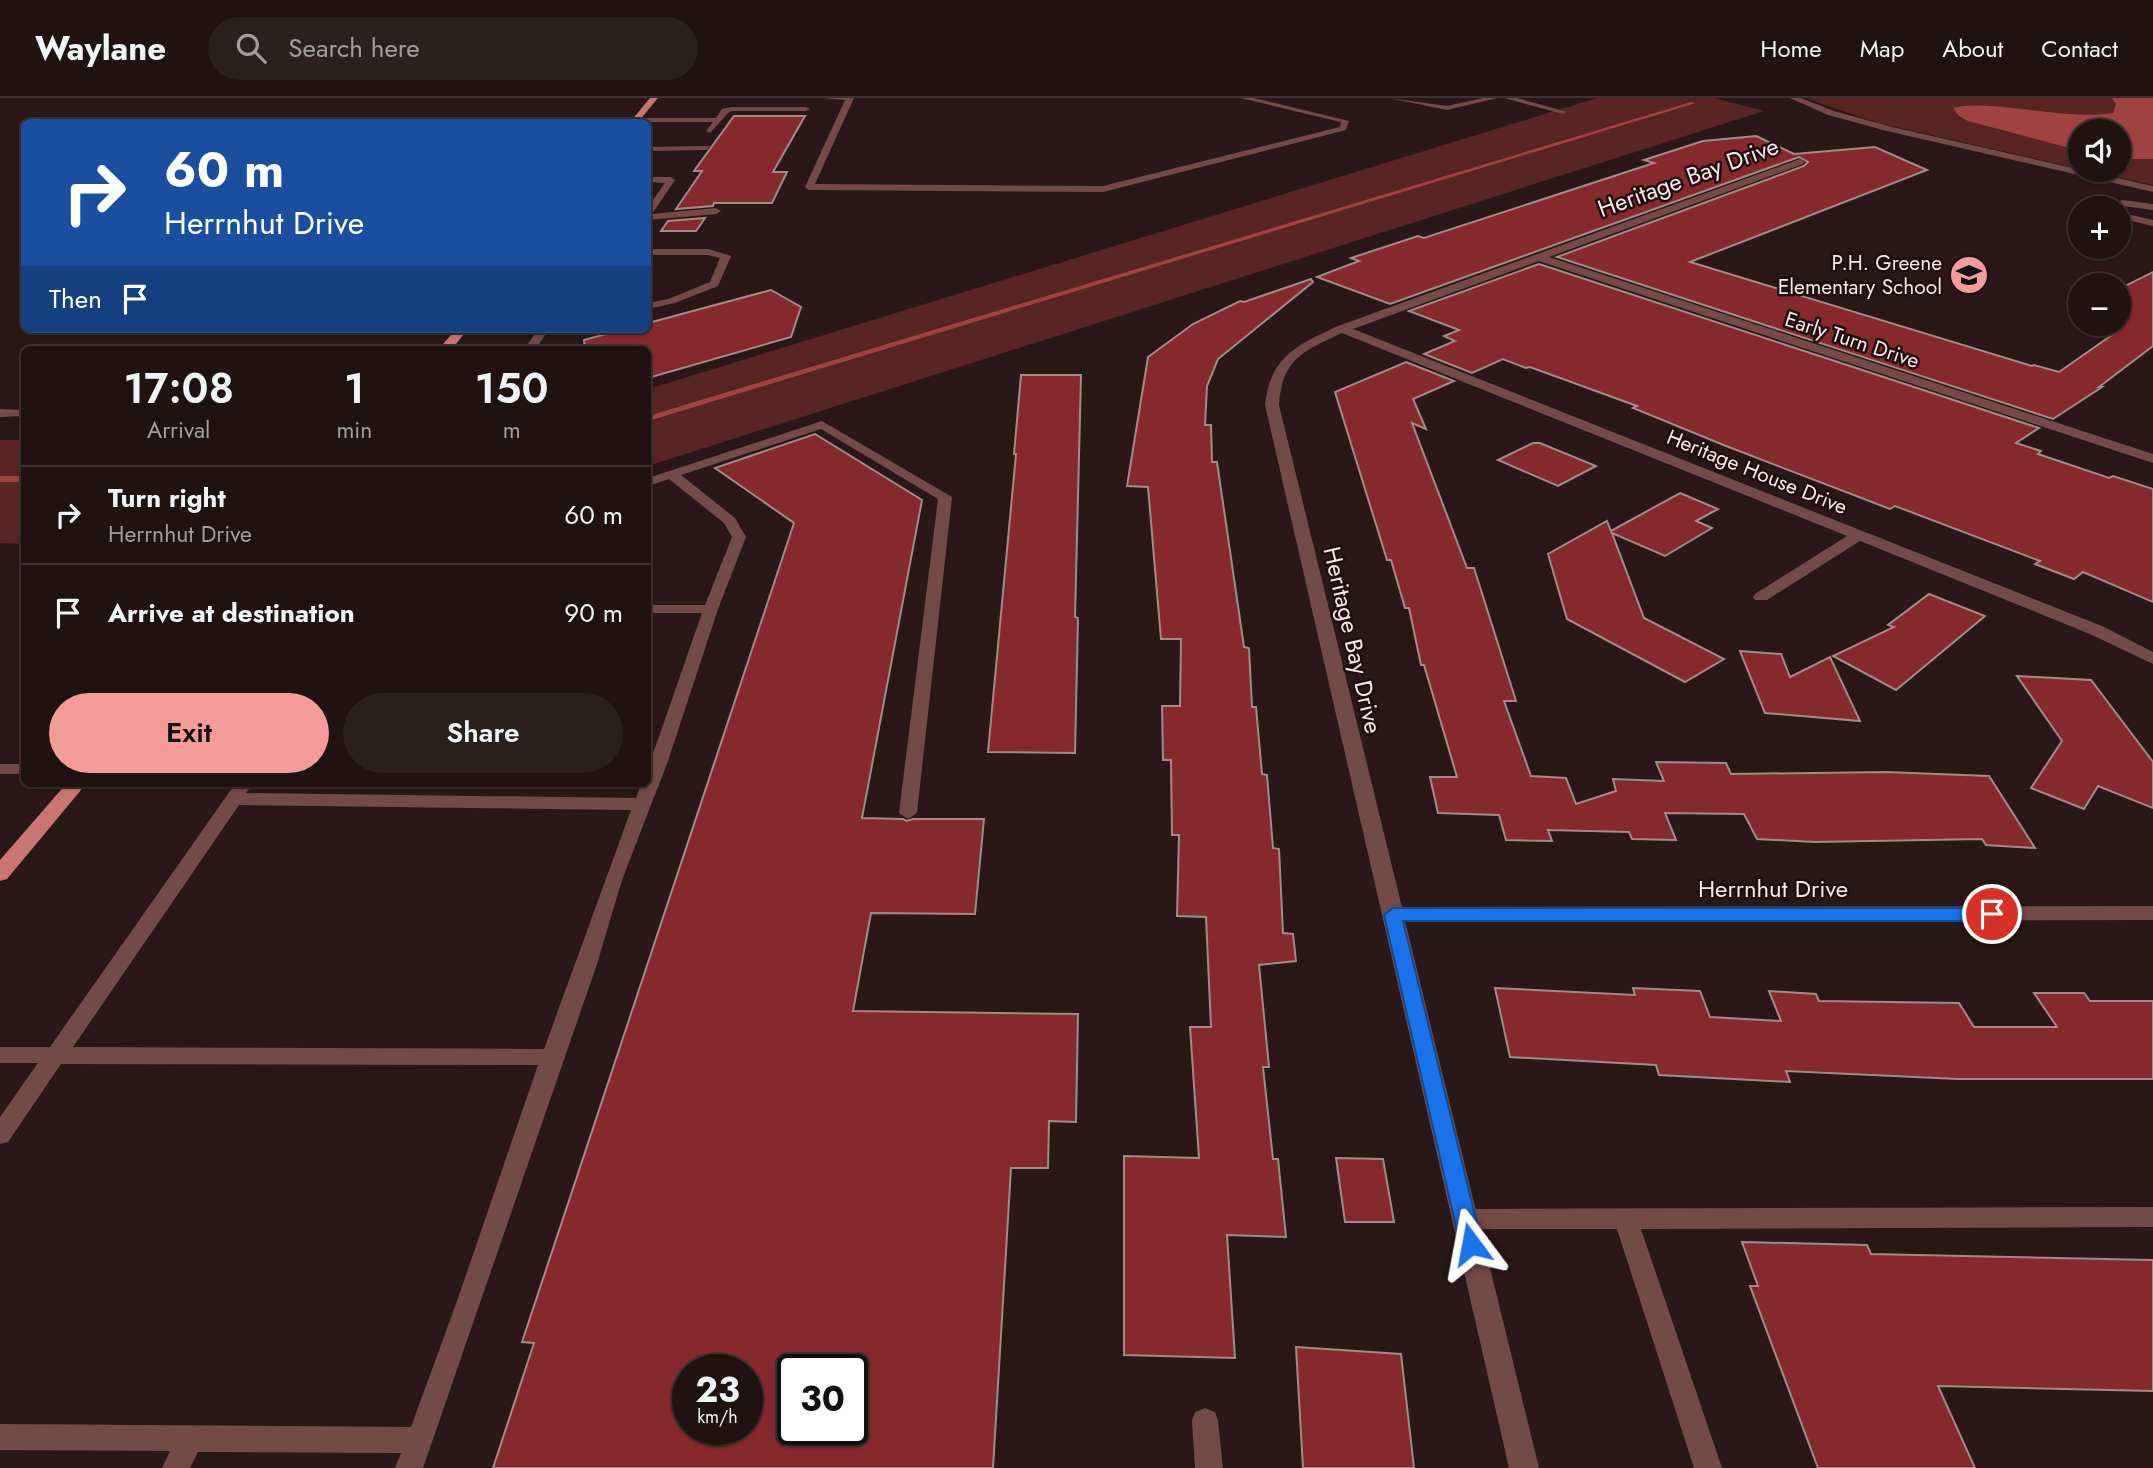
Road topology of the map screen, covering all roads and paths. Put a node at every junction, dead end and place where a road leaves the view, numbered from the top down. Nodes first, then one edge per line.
1 (654, 98) edge
2 (826, 98) edge
3 (1244, 98) edge
4 (1393, 98) edge
5 (1493, 98) edge
6 (1508, 98) edge
7 (1794, 98) edge
8 (849, 100) edge
9 (806, 109) dead end
10 (1563, 112) dead end
11 (637, 119) edge
12 (718, 120) junction
13 (651, 121) edge
14 (710, 131) dead end
15 (707, 148) dead end
16 (651, 149) edge
17 (1800, 162) dead end
18 (651, 180) edge
19 (2153, 189) edge
20 (2131, 204) edge
21 (2153, 207) edge
22 (651, 210) edge
23 (716, 211) dead end
24 (651, 215) edge
25 (2131, 218) edge
26 (2153, 223) edge
27 (651, 252) edge
28 (1538, 257) junction
29 (651, 305) edge
30 (1342, 329) junction
31 (0, 413) edge
32 (21, 413) edge
33 (2153, 459) edge
34 (671, 474) junction
35 (651, 481) edge
36 (1858, 536) junction
37 (1761, 597) dead end
38 (651, 609) edge
39 (711, 609) junction
40 (2153, 659) edge
41 (653, 761) edge
42 (0, 769) edge
43 (21, 769) edge
44 (73, 787) edge
45 (647, 787) edge
46 (239, 791) edge
47 (643, 804) junction
48 (908, 813) dead end
49 (0, 874) edge
50 (2153, 913) edge
51 (1393, 915) junction
52 (0, 1055) edge
53 (55, 1055) junction
54 (552, 1057) junction
55 (0, 1135) edge
56 (2153, 1217) edge
57 (1626, 1219) junction
58 (1465, 1220) junction
59 (1205, 1421) dead end
60 (0, 1437) edge
61 (191, 1438) junction
62 (419, 1440) junction
63 (176, 1468) edge
64 (409, 1468) edge
65 (1209, 1468) edge
66 (1524, 1468) edge
67 (1709, 1468) edge

1 - 11 main road
2 - 8 lane
3 - 8 lane
4 - 5 lane
6 - 10 lane
7 - 19 street
9 - 12 lane
12 - 13 lane
12 - 14 lane
15 - 16 lane
17 - 28 street, Heritage Bay Drive
18 - 22 lane
20 - 21 lane
23 - 24 lane
25 - 26 lane
27 - 29 lane
28 - 30 street, Heritage Bay Drive
28 - 33 street, Early Turn Drive
30 - 36 street, Heritage House Drive
30 - 51 street, Heritage Bay Drive
31 - 32 lane
34 - 35 lane
34 - 39 lane
34 - 48 lane
36 - 37 street
36 - 40 street, Heritage House Drive
38 - 39 lane
39 - 41 lane
42 - 43 lane
44 - 49 main road
45 - 47 lane
46 - 47 lane
46 - 53 lane
47 - 54 lane
50 - 51 street, Herrnhut Drive
51 - 58 street, Heritage Bay Drive
52 - 53 lane
53 - 54 lane
53 - 55 lane
54 - 62 lane
56 - 57 lane
57 - 58 lane
57 - 67 lane
58 - 66 street, Heritage Bay Drive
59 - 65 lane
60 - 61 lane
61 - 62 lane
61 - 63 lane
62 - 64 lane

